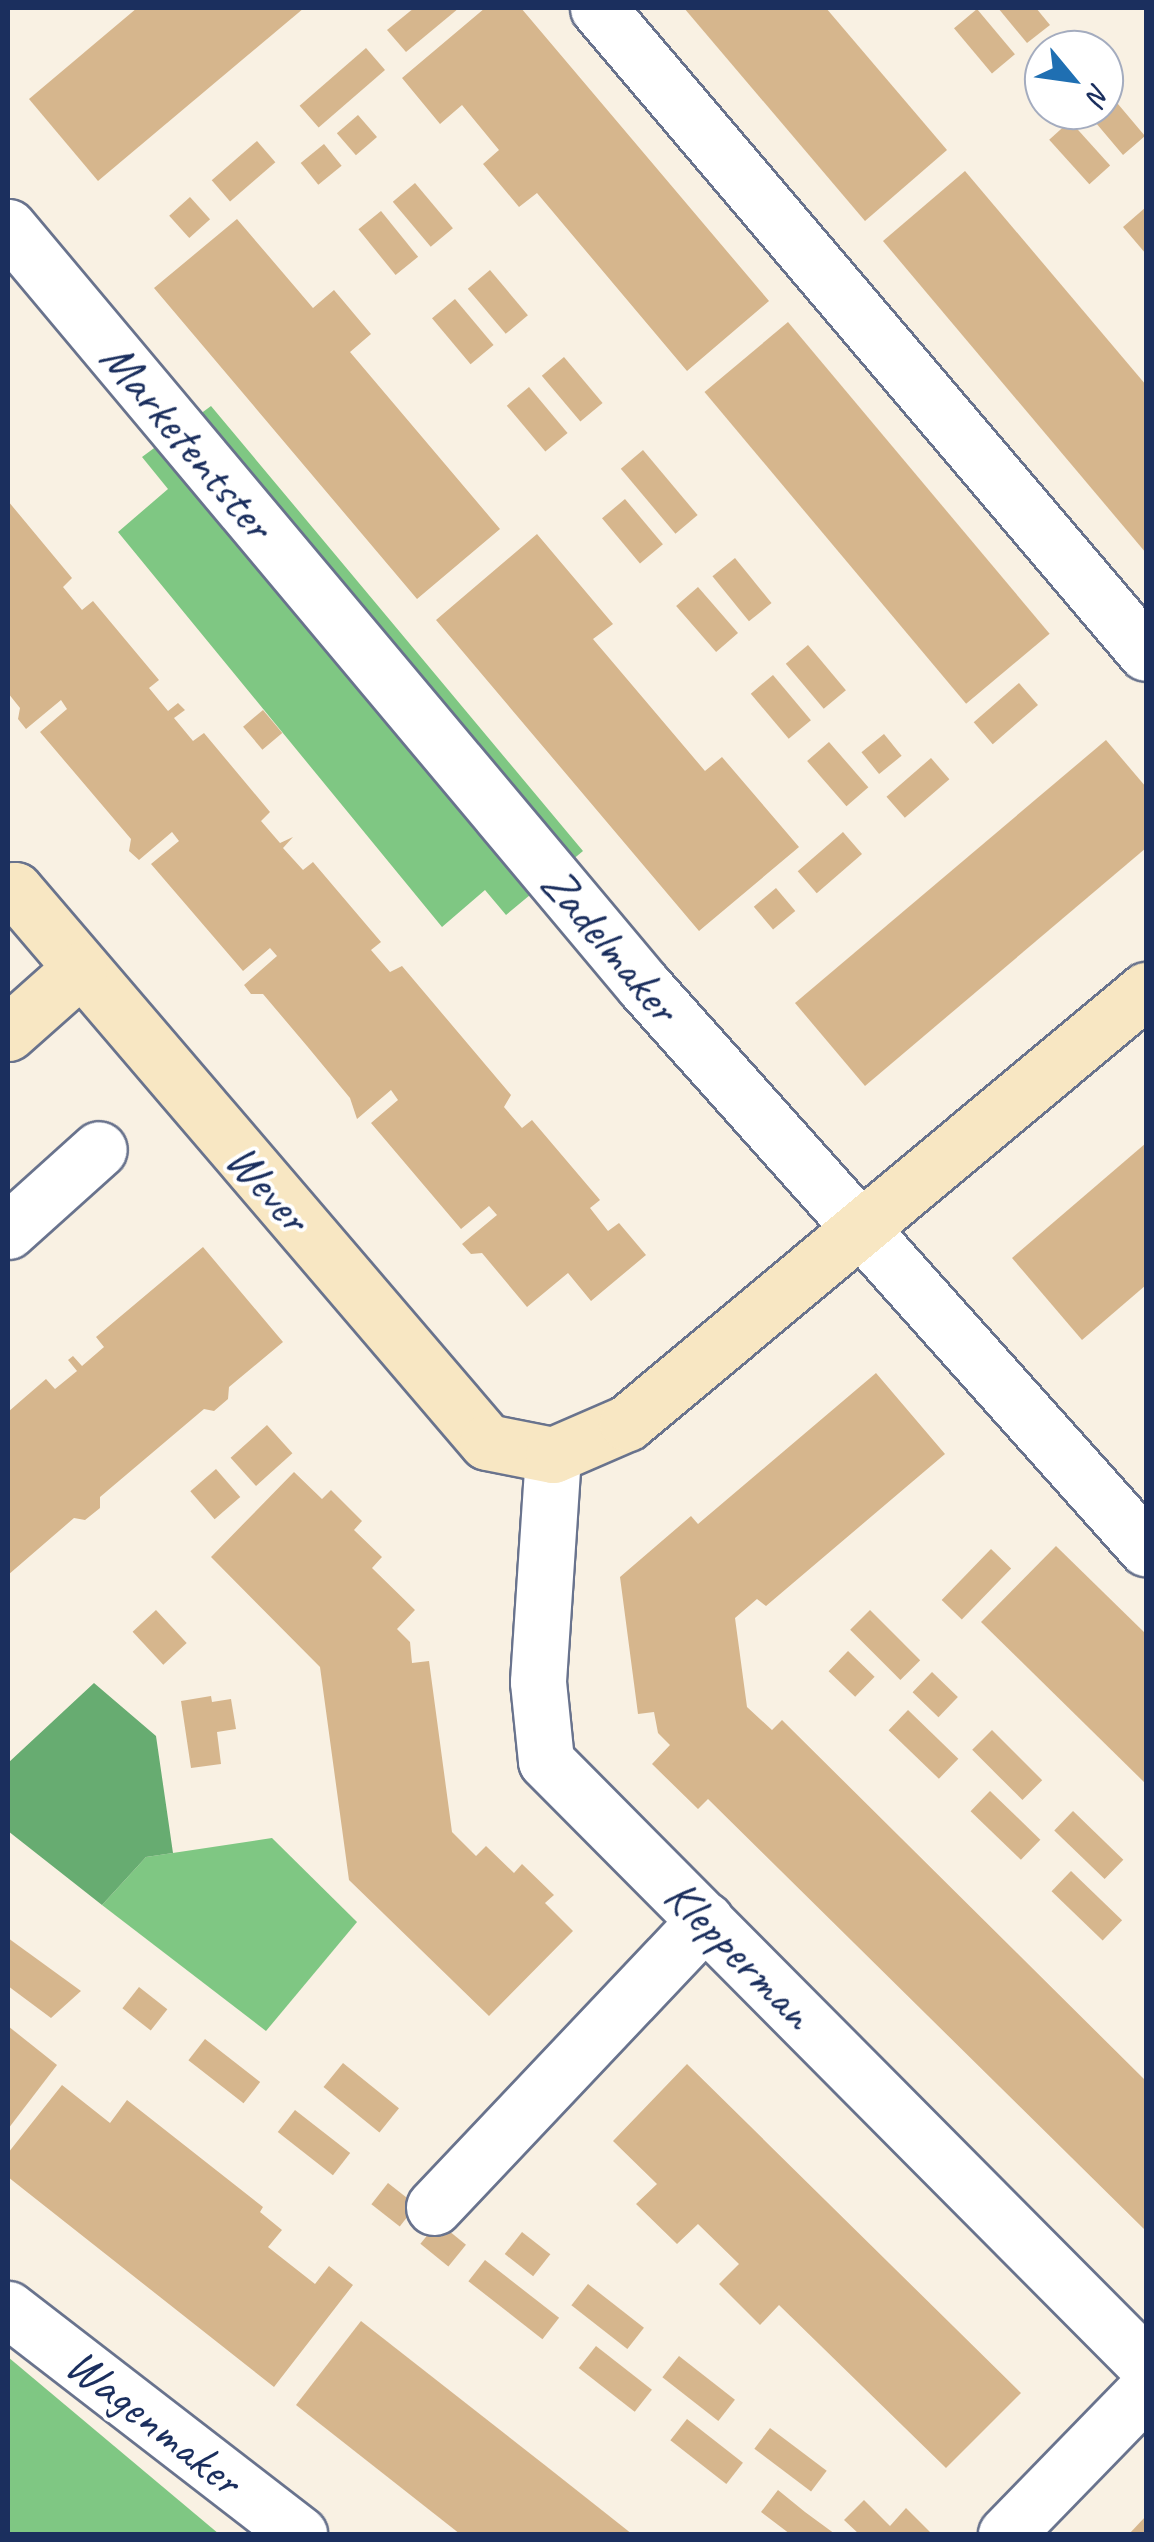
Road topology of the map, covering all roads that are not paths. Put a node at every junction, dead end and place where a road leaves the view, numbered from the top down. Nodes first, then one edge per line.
1 (598, 8) edge
2 (8, 226) edge
3 (1146, 653) edge
4 (366, 655) joint
5 (10, 889) edge
6 (79, 970) junction
7 (1146, 990) edge
8 (8, 1033) edge
9 (99, 1149) dead end
10 (860, 1229) junction
11 (8, 1231) edge
12 (553, 1455) junction
13 (1146, 1548) edge
14 (705, 1920) junction
15 (434, 2207) dead end
16 (8, 2309) edge
17 (1146, 2366) edge
18 (1146, 2390) edge
19 (299, 2534) edge
20 (1006, 2534) edge

1 - 3 street
2 - 4 street, Marketentster
4 - 10 street, Zadelmaker
5 - 6 street, Wever
6 - 8 street
6 - 12 street, Wever
7 - 10 street
9 - 11 street
10 - 12 street
10 - 13 street, Zadelmaker
12 - 14 street, Klepperman
14 - 15 street
14 - 17 street, Klepperman
16 - 19 street, Wagenmaker
18 - 20 street

